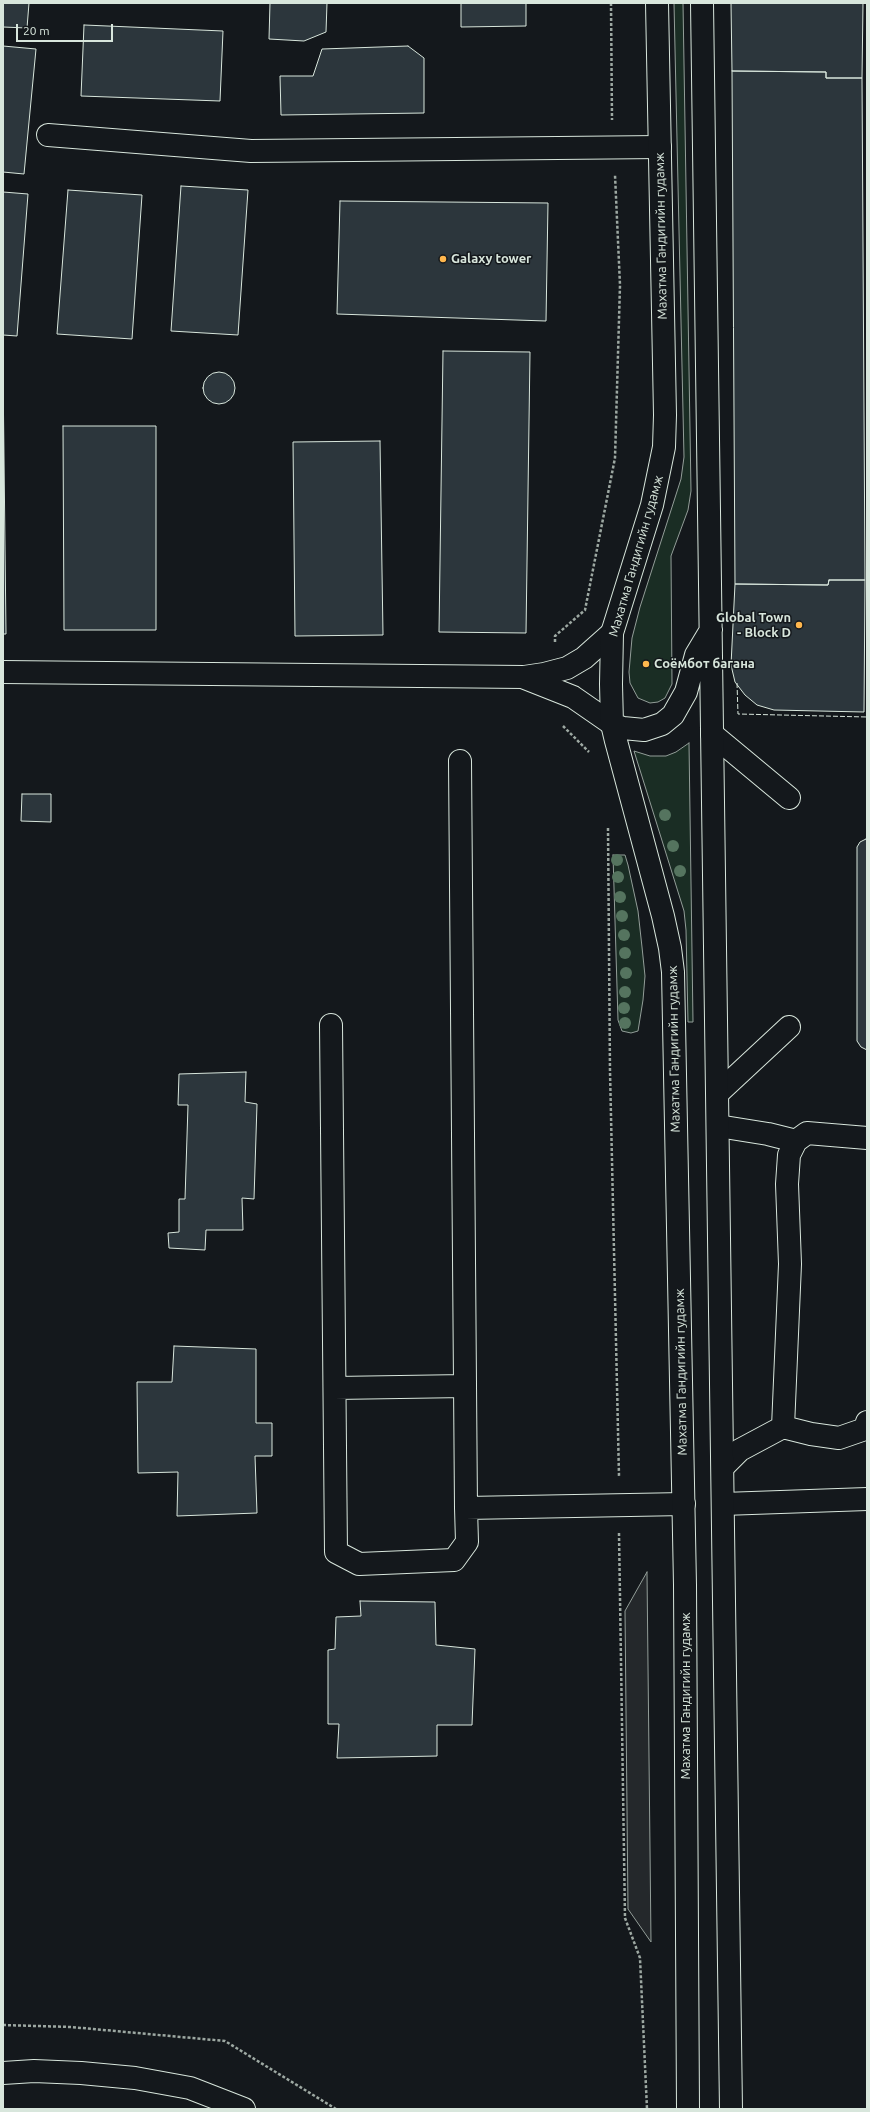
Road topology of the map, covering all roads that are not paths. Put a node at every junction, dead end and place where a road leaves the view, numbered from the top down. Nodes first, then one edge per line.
1 (657, 3) edge
2 (702, 3) edge
3 (48, 135) dead end
4 (660, 147) junction
5 (711, 630) junction
6 (612, 633) junction
7 (3, 672) edge
8 (554, 681) junction
9 (612, 724) junction
10 (712, 734) junction
11 (460, 761) dead end
12 (789, 798) dead end
13 (331, 1025) dead end
14 (789, 1027) dead end
15 (718, 1093) junction
16 (718, 1126) junction
17 (867, 1138) edge
18 (796, 1141) junction
19 (465, 1386) junction
20 (335, 1388) junction
21 (867, 1422) edge
22 (783, 1426) junction
23 (723, 1467) junction
24 (867, 1499) edge
25 (684, 1504) junction
26 (723, 1504) junction
27 (466, 1508) junction
28 (3, 2073) edge
29 (244, 2109) edge
30 (688, 2109) edge
31 (731, 2109) edge

1 - 4 main road, Махатма Гандигийн гудамж
2 - 5 main road
3 - 4 main road
4 - 6 main road, Махатма Гандигийн гудамж
5 - 9 main road
5 - 10 main road
6 - 8 main road
6 - 9 main road, Махатма Гандигийн гудамж
7 - 8 main road
8 - 9 main road
9 - 25 main road, Махатма Гандигийн гудамж
10 - 12 main road
10 - 15 main road
11 - 19 main road
13 - 20 main road
14 - 15 main road
15 - 16 main road
16 - 18 main road
16 - 23 main road
17 - 18 main road
18 - 22 main road
19 - 20 main road
19 - 27 main road
20 - 27 main road
21 - 22 main road
22 - 23 main road
23 - 26 main road
24 - 26 main road
25 - 27 main road
25 - 30 main road, Махатма Гандигийн гудамж
26 - 31 main road
28 - 29 main road

